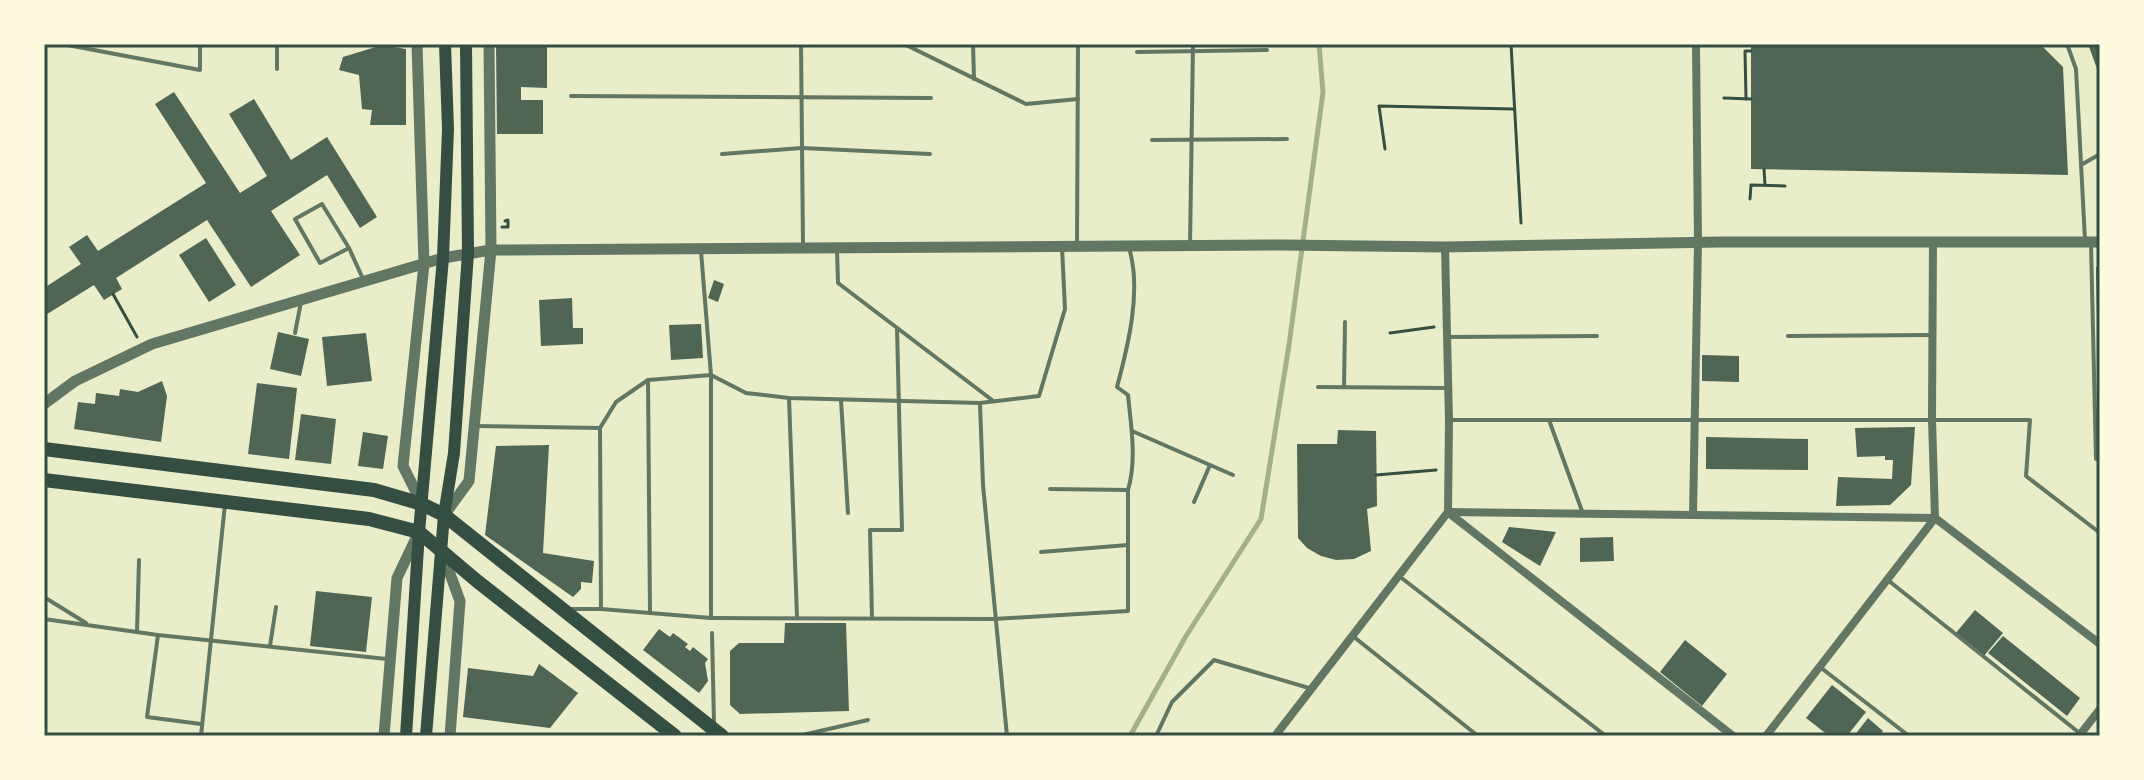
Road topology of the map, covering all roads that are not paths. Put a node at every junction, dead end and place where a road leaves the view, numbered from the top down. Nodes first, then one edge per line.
1 (62, 44) edge
2 (200, 44) edge
3 (277, 44) edge
4 (417, 44) edge
5 (445, 44) edge
6 (466, 44) edge
7 (489, 44) edge
8 (801, 44) edge
9 (904, 44) edge
10 (973, 44) edge
11 (1078, 44) edge
12 (1193, 44) edge
13 (1696, 44) edge
14 (2067, 44) edge
15 (1267, 50) dead end
16 (1193, 51) junction
17 (1137, 52) dead end
18 (277, 69) dead end
19 (974, 79) junction
20 (802, 95) junction
21 (571, 96) dead end
22 (931, 98) dead end
23 (1078, 99) junction
24 (1192, 139) junction
25 (1287, 139) dead end
26 (1152, 140) dead end
27 (802, 148) junction
28 (722, 154) dead end
29 (930, 154) dead end
30 (2100, 154) edge
31 (2081, 165) junction
32 (1933, 241) junction
33 (1698, 242) junction
34 (2092, 242) edge
35 (1062, 246) junction
36 (1077, 246) junction
37 (1128, 246) junction
38 (1190, 246) junction
39 (803, 247) junction
40 (837, 247) junction
41 (1445, 247) junction
42 (349, 248) junction
43 (701, 248) junction
44 (491, 250) junction
45 (468, 253) junction
46 (443, 258) junction
47 (424, 264) junction
48 (364, 281) junction
49 (301, 300) junction
50 (1345, 322) dead end
51 (897, 328) junction
52 (295, 333) dead end
53 (1933, 335) junction
54 (1597, 336) dead end
55 (1788, 336) dead end
56 (1447, 337) junction
57 (711, 375) junction
58 (648, 380) junction
59 (1318, 387) dead end
60 (1344, 387) junction
61 (1449, 388) junction
62 (789, 398) junction
63 (841, 400) junction
64 (994, 401) junction
65 (900, 403) junction
66 (980, 403) junction
67 (44, 404) edge
68 (1932, 419) junction
69 (1449, 420) junction
70 (1549, 420) junction
71 (1695, 420) junction
72 (473, 426) junction
73 (600, 428) junction
74 (1132, 431) junction
75 (44, 449) edge
76 (2096, 459) dead end
77 (1210, 465) junction
78 (1233, 475) dead end
79 (44, 480) edge
80 (1050, 489) dead end
81 (1128, 490) junction
82 (225, 502) junction
83 (1194, 502) dead end
84 (422, 504) junction
85 (1448, 512) junction
86 (848, 513) dead end
87 (1583, 513) junction
88 (444, 515) junction
89 (1693, 515) junction
90 (1935, 518) junction
91 (419, 532) junction
92 (2100, 533) edge
93 (1128, 545) junction
94 (441, 549) junction
95 (1041, 552) dead end
96 (139, 560) dead end
97 (1399, 576) junction
98 (1888, 581) junction
99 (44, 597) edge
100 (276, 607) dead end
101 (601, 609) junction
102 (563, 610) junction
103 (650, 613) junction
104 (797, 617) junction
105 (711, 618) junction
106 (872, 618) junction
107 (44, 619) edge
108 (994, 619) junction
109 (88, 624) junction
110 (137, 632) junction
111 (712, 633) dead end
112 (158, 635) junction
113 (1352, 636) junction
114 (211, 640) junction
115 (2100, 644) edge
116 (270, 646) junction
117 (391, 659) junction
118 (1820, 667) junction
119 (1311, 689) junction
120 (2100, 709) edge
121 (868, 720) dead end
122 (202, 725) junction
123 (718, 733) edge
124 (2081, 735) edge
125 (201, 736) edge
126 (384, 736) edge
127 (406, 736) edge
128 (426, 736) edge
129 (450, 736) edge
130 (675, 736) edge
131 (798, 736) edge
132 (1007, 736) edge
133 (1156, 736) edge
134 (1275, 736) edge
135 (1478, 736) edge
136 (1606, 736) edge
137 (1733, 736) edge
138 (1766, 736) edge
139 (1909, 736) edge

1 - 2 lane
3 - 18 lane
4 - 47 street
5 - 46 main road
6 - 45 main road
7 - 44 street
8 - 20 lane
9 - 19 lane
10 - 19 lane
11 - 23 lane
12 - 16 lane
13 - 33 street
14 - 31 lane
15 - 16 lane
16 - 17 lane
16 - 24 lane
19 - 23 lane
20 - 21 lane
20 - 22 lane
20 - 27 lane
23 - 36 lane
24 - 25 lane
24 - 26 lane
24 - 38 lane
27 - 28 lane
27 - 29 lane
27 - 39 lane
30 - 31 lane
31 - 34 lane
32 - 33 street
32 - 34 street
32 - 53 street
33 - 41 street
33 - 71 street
34 - 76 lane
35 - 36 street
35 - 40 street
35 - 64 lane
36 - 37 street
37 - 38 street
37 - 74 lane
38 - 41 street
39 - 40 street
39 - 43 street
40 - 51 lane
41 - 56 street
42 - 42 lane
42 - 48 lane
43 - 44 street
43 - 57 lane
44 - 45 street
44 - 72 street
45 - 46 street
45 - 88 main road
46 - 47 street
46 - 84 main road
47 - 48 street
47 - 84 street
48 - 49 street
49 - 52 lane
49 - 67 street
50 - 60 lane
51 - 64 lane
51 - 65 lane
53 - 55 lane
53 - 68 street
54 - 56 lane
56 - 61 street
57 - 58 lane
57 - 62 lane
57 - 105 lane
58 - 73 lane
58 - 103 lane
59 - 60 lane
60 - 61 lane
61 - 69 street
62 - 63 lane
62 - 104 lane
63 - 65 lane
63 - 86 lane
64 - 66 lane
65 - 66 lane
65 - 106 lane
66 - 108 lane
68 - 71 lane
68 - 90 street
68 - 92 lane
69 - 70 lane
69 - 85 street
70 - 71 lane
70 - 87 lane
71 - 89 street
72 - 73 lane
72 - 88 street
73 - 101 lane
74 - 77 lane
74 - 81 lane
75 - 84 main road
77 - 78 lane
77 - 83 lane
79 - 82 main road
80 - 81 lane
81 - 93 lane
82 - 91 main road
82 - 114 lane
84 - 88 main road
84 - 91 main road
85 - 87 street
85 - 97 street
85 - 137 street
87 - 89 street
88 - 94 main road
88 - 102 main road
89 - 90 street
90 - 98 street
90 - 115 street
91 - 94 main road
91 - 117 street
91 - 127 main road
93 - 95 lane
93 - 108 lane
94 - 128 main road
94 - 129 street
94 - 130 main road
96 - 110 lane
97 - 113 street
97 - 136 lane
98 - 118 street
98 - 124 lane
99 - 109 lane
100 - 116 lane
101 - 102 lane
101 - 103 lane
102 - 123 main road
103 - 105 lane
104 - 105 lane
104 - 106 lane
106 - 108 lane
107 - 109 lane
108 - 132 lane
109 - 110 lane
110 - 112 lane
111 - 123 lane
112 - 114 lane
112 - 122 lane
113 - 119 street
113 - 135 lane
114 - 116 lane
114 - 122 lane
116 - 117 lane
117 - 126 street
118 - 138 street
118 - 139 lane
119 - 133 lane
119 - 134 street
120 - 124 street
121 - 131 lane
122 - 125 lane

